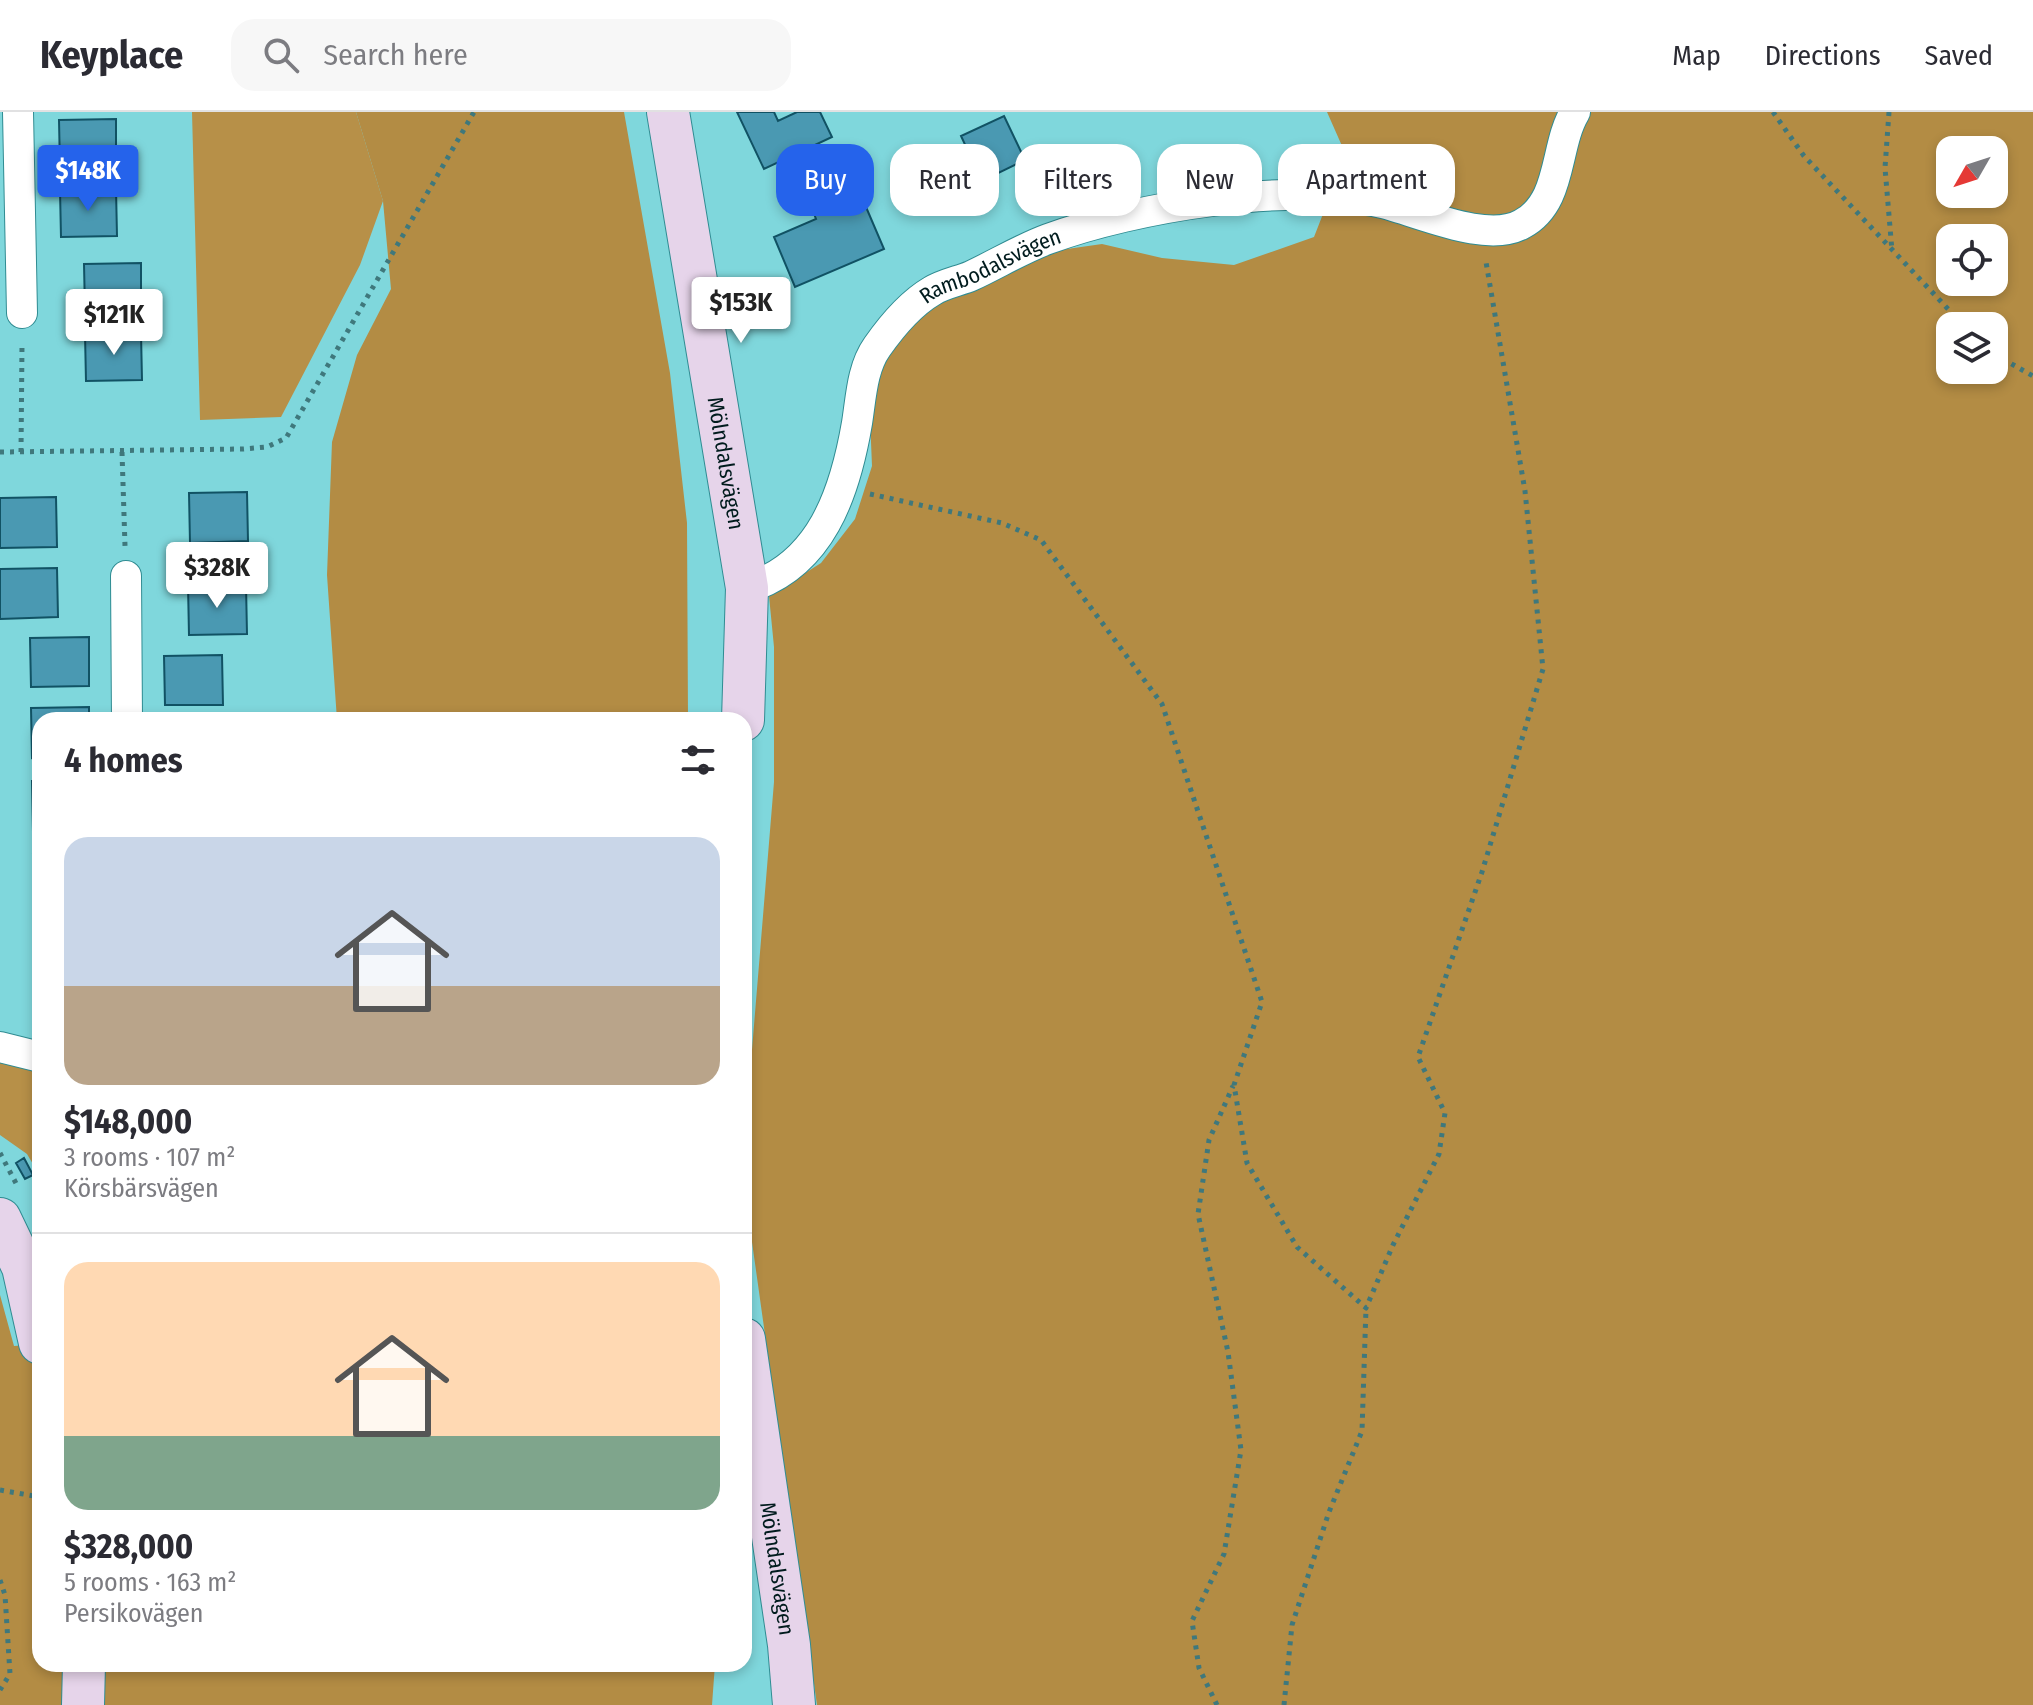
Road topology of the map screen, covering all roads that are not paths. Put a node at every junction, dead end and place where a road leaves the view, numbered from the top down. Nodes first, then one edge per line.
1 (18, 112) edge
2 (668, 112) edge
3 (1575, 112) edge
4 (22, 313) road end
5 (126, 576) road end
6 (747, 588) junction
7 (127, 712) edge
8 (743, 712) edge
9 (0, 1047) edge
10 (32, 1055) edge
11 (0, 1219) edge
12 (32, 1298) edge
13 (752, 1393) edge
14 (84, 1672) edge
15 (83, 1705) edge
16 (794, 1705) edge

1 - 4 street
2 - 6 street, Mölndalsvägen
3 - 6 street, Rambodalsvägen
5 - 7 street
6 - 8 street, Mölndalsvägen
9 - 10 street
11 - 12 street
13 - 16 street, Mölndalsvägen
14 - 15 street

